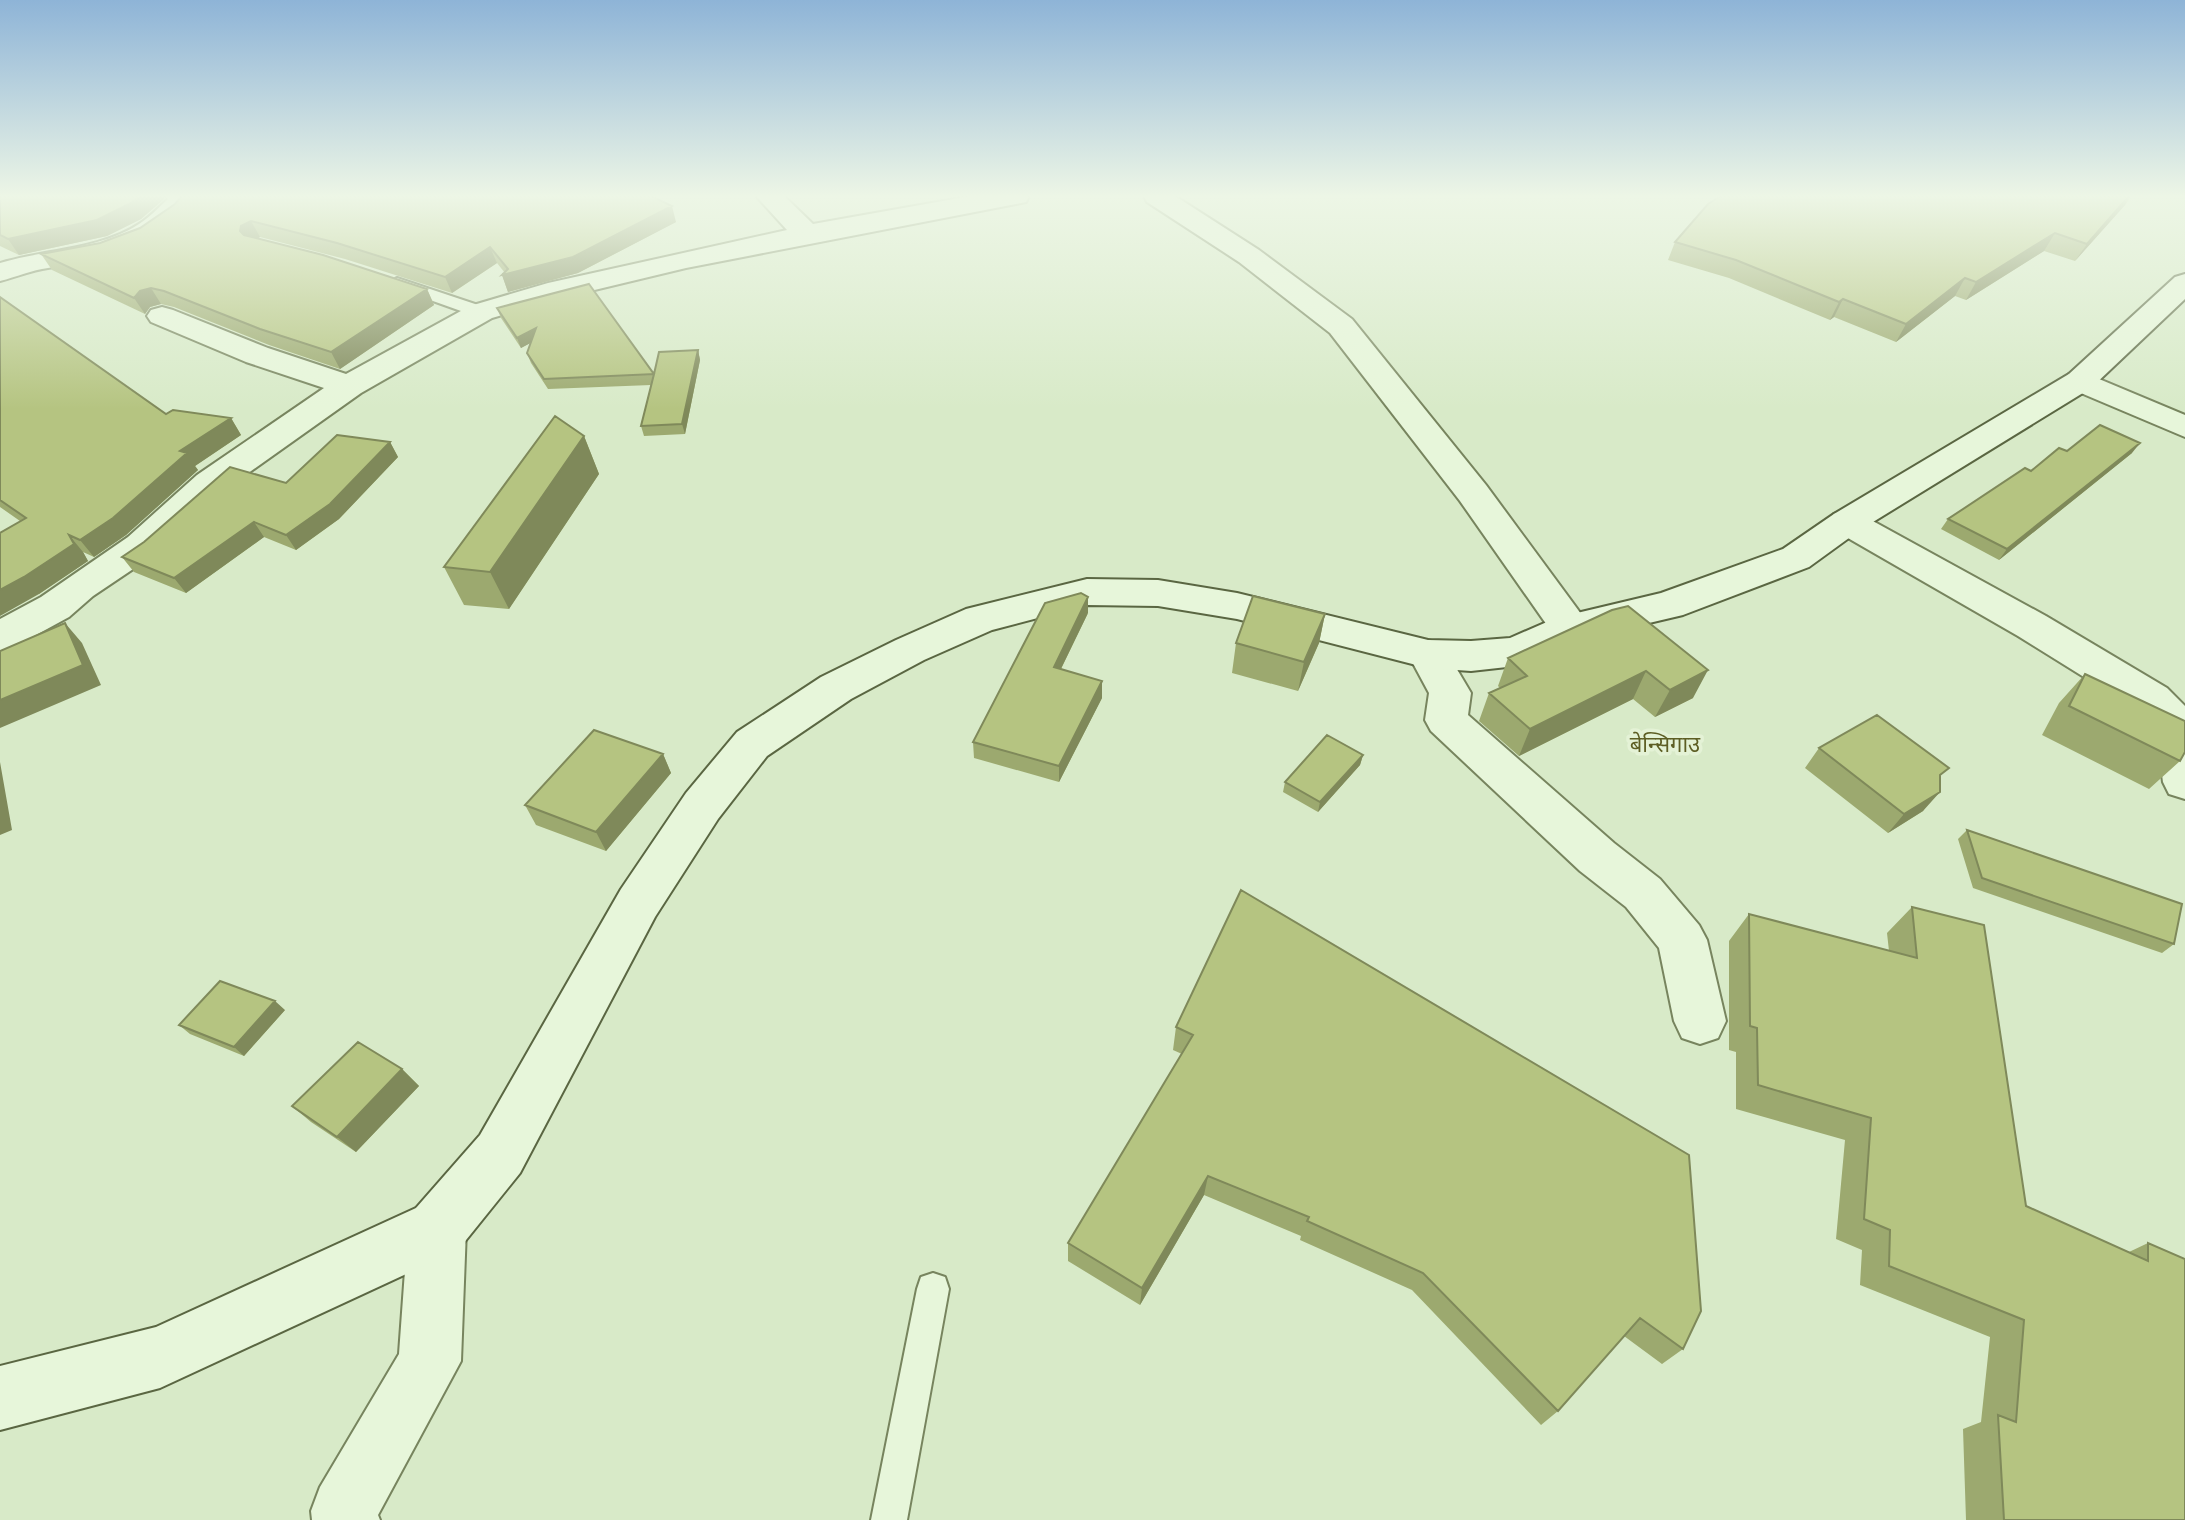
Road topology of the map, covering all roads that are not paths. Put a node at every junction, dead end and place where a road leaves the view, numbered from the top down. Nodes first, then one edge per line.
1 (660, 267) edge
2 (1263, 267) edge
3 (381, 278) edge
4 (2185, 283) edge
5 (481, 312) junction
6 (162, 316) dead end
7 (2080, 381) junction
8 (349, 386) junction
9 (2185, 427) edge
10 (1847, 522) junction
11 (1570, 628) junction
12 (0, 637) edge
13 (1428, 654) junction
14 (2185, 782) edge
15 (2185, 790) edge
16 (2185, 811) edge
17 (1700, 1021) dead end
18 (437, 1229) junction
19 (933, 1289) dead end
20 (0, 1398) edge
21 (346, 1520) edge
22 (889, 1520) edge

1 - 5 street
2 - 11 street
3 - 5 lane
4 - 7 street
5 - 8 street
6 - 8 street
7 - 9 street
7 - 10 street
8 - 12 street
10 - 11 street
10 - 14 street
11 - 13 street
13 - 17 street
13 - 18 street
15 - 16 street
18 - 20 street
18 - 21 street
19 - 22 lane

